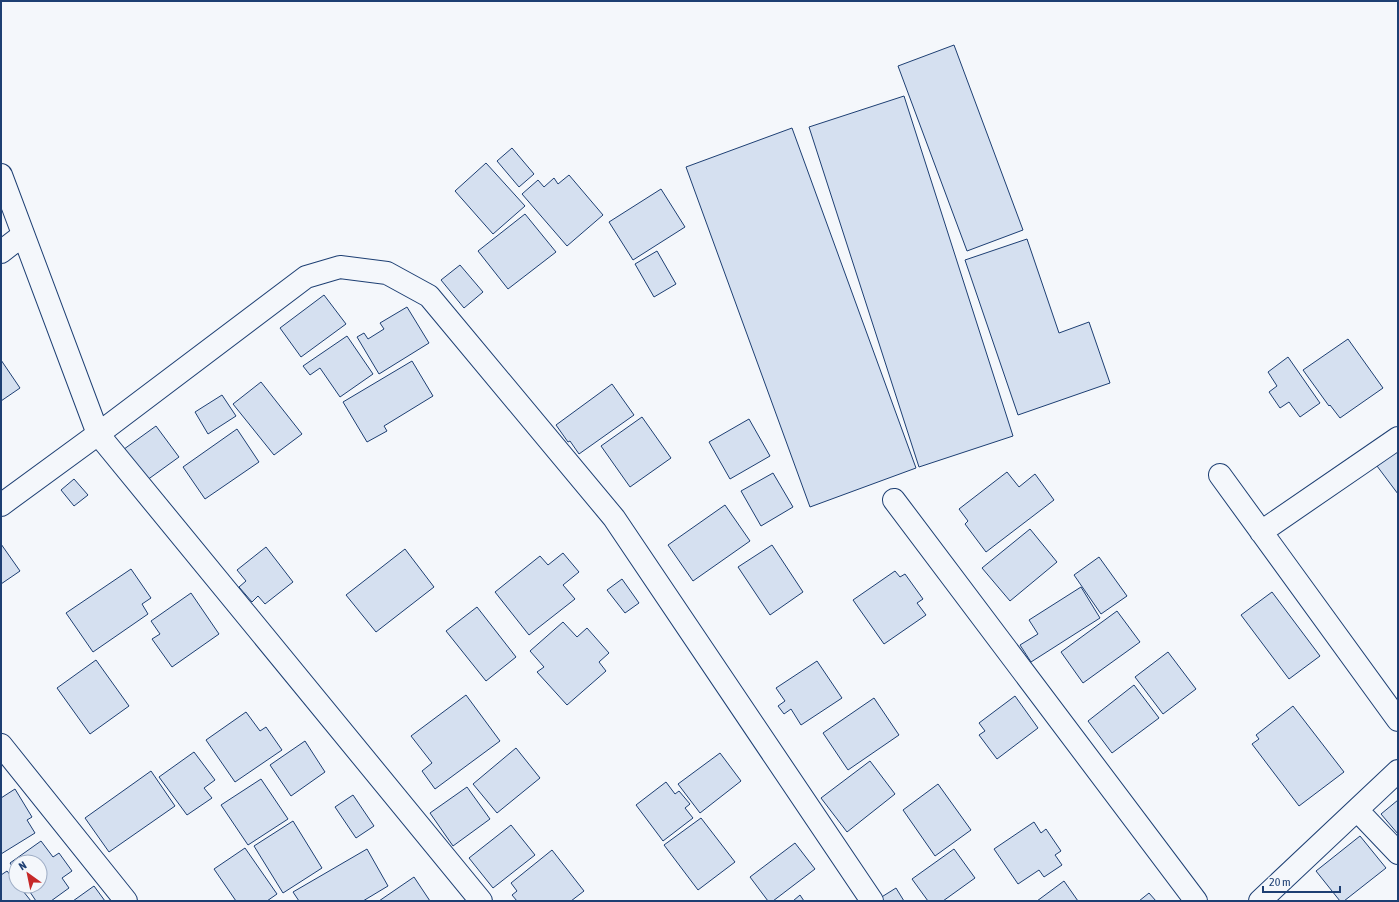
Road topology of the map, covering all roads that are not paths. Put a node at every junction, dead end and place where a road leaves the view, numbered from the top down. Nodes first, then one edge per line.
1 (1, 175) edge
2 (23, 235) junction
3 (1, 252) edge
4 (98, 434) junction
5 (1398, 438) edge
6 (1220, 475) dead end
7 (894, 500) dead end
8 (1, 505) edge
9 (1261, 532) junction
10 (1398, 720) edge
11 (1, 745) edge
12 (1398, 771) edge
13 (1357, 810) junction
14 (1398, 853) edge
15 (126, 901) edge
16 (480, 901) edge
17 (872, 901) edge
18 (1196, 901) edge
19 (1260, 901) edge

1 - 2 street
2 - 3 street
2 - 4 street
4 - 8 street
4 - 16 street
4 - 17 street
5 - 9 street
6 - 9 street
7 - 18 street
9 - 10 street
11 - 15 street
12 - 13 street
13 - 14 street
13 - 19 street

